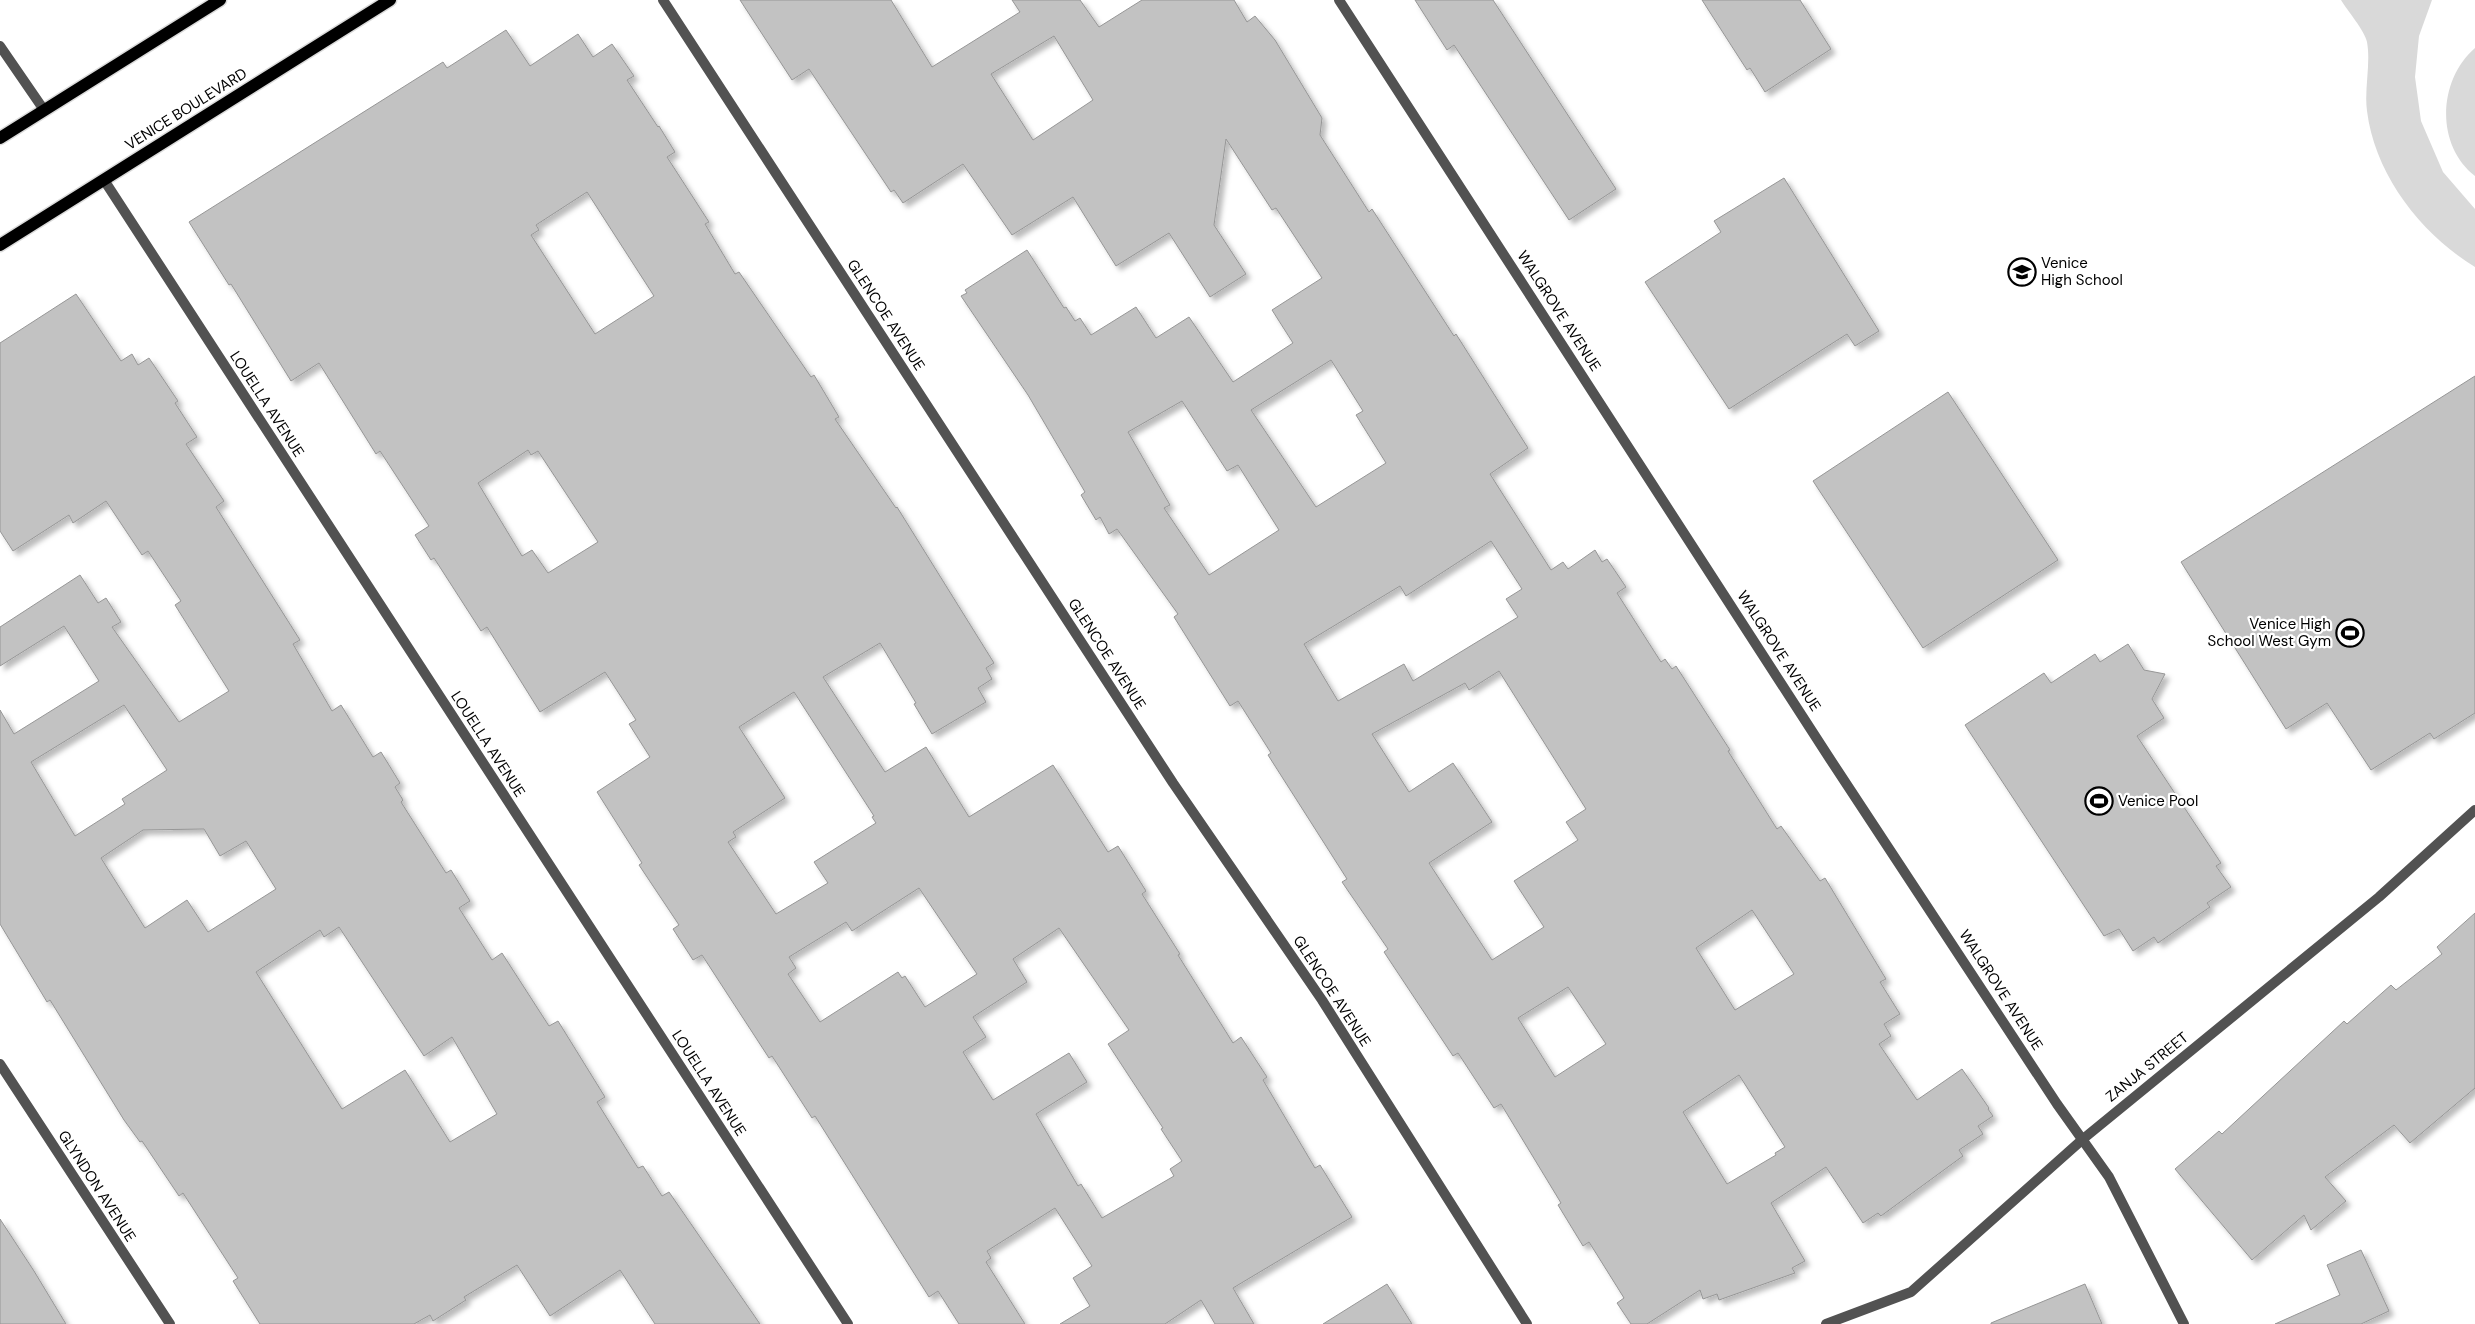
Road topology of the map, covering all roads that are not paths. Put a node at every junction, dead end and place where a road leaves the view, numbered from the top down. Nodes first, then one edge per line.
1 (220, 0) edge
2 (390, 0) edge
3 (663, 0) edge
4 (1339, 0) edge
5 (0, 46) edge
6 (44, 110) junction
7 (0, 138) edge
8 (104, 180) junction
9 (0, 245) edge
10 (2475, 810) edge
11 (0, 1064) edge
12 (2083, 1139) junction
13 (170, 1324) edge
14 (848, 1324) edge
15 (1527, 1324) edge
16 (1826, 1324) edge
17 (2184, 1324) edge

1 - 6 main road
2 - 8 main road, VENICE BOULEVARD
3 - 15 street, GLENCOE AVENUE
4 - 12 street, WALGROVE AVENUE
5 - 6 street
6 - 7 main road
8 - 9 main road, VENICE BOULEVARD
8 - 14 street, LOUELLA AVENUE
10 - 12 street, ZANJA STREET
11 - 13 street, GLYNDON AVENUE
12 - 16 street, ZANJA STREET
12 - 17 street, WALGROVE AVENUE

